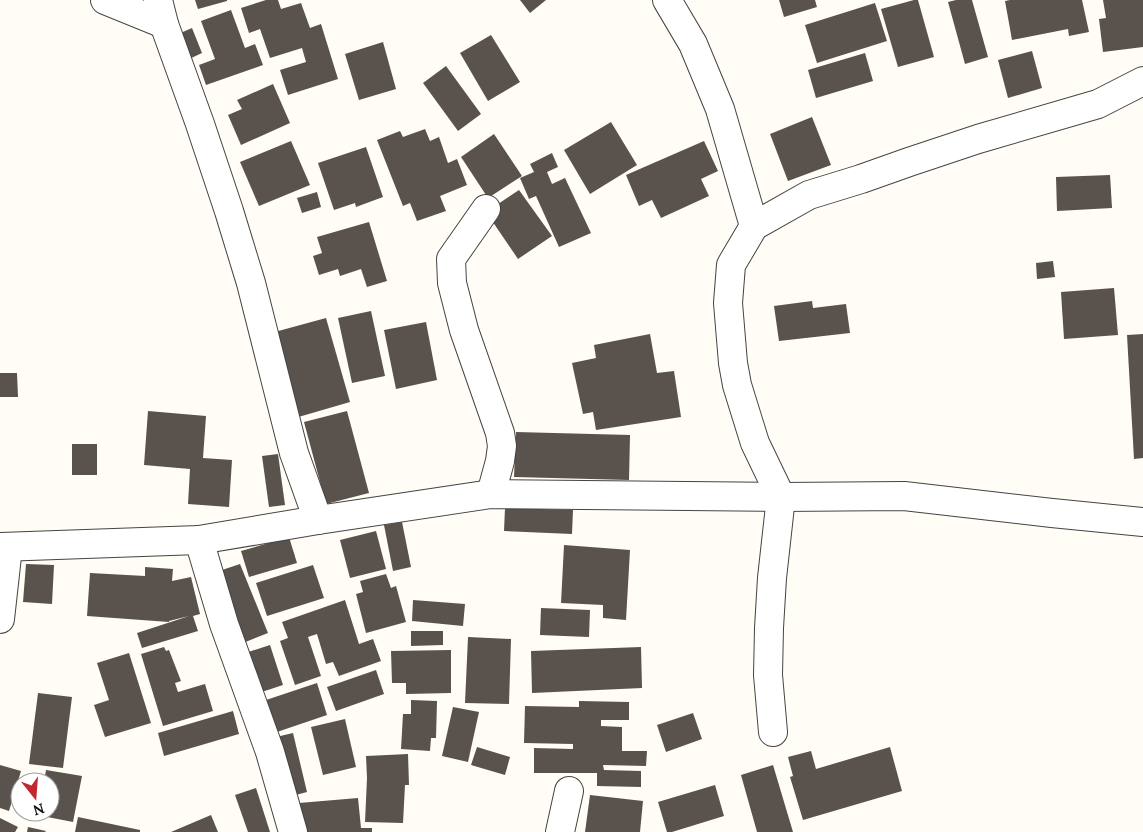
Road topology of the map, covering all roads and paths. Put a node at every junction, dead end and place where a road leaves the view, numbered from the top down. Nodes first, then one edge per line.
1 (105, 0) edge
2 (667, 0) edge
3 (161, 12) edge
4 (1143, 81) edge
5 (486, 209) dead end
6 (754, 226) junction
7 (491, 494) junction
8 (781, 497) junction
9 (318, 520) junction
10 (1143, 522) edge
11 (199, 540) junction
12 (4, 547) edge
13 (0, 619) edge
14 (773, 732) dead end
15 (569, 791) dead end
16 (293, 832) edge
17 (560, 832) edge

1 - 3 street
2 - 6 street
3 - 9 street
4 - 6 street
5 - 7 street
6 - 8 street
7 - 8 street
7 - 9 street
8 - 10 street
8 - 14 street
9 - 11 street
11 - 12 street
11 - 16 street
12 - 13 street
15 - 17 street

